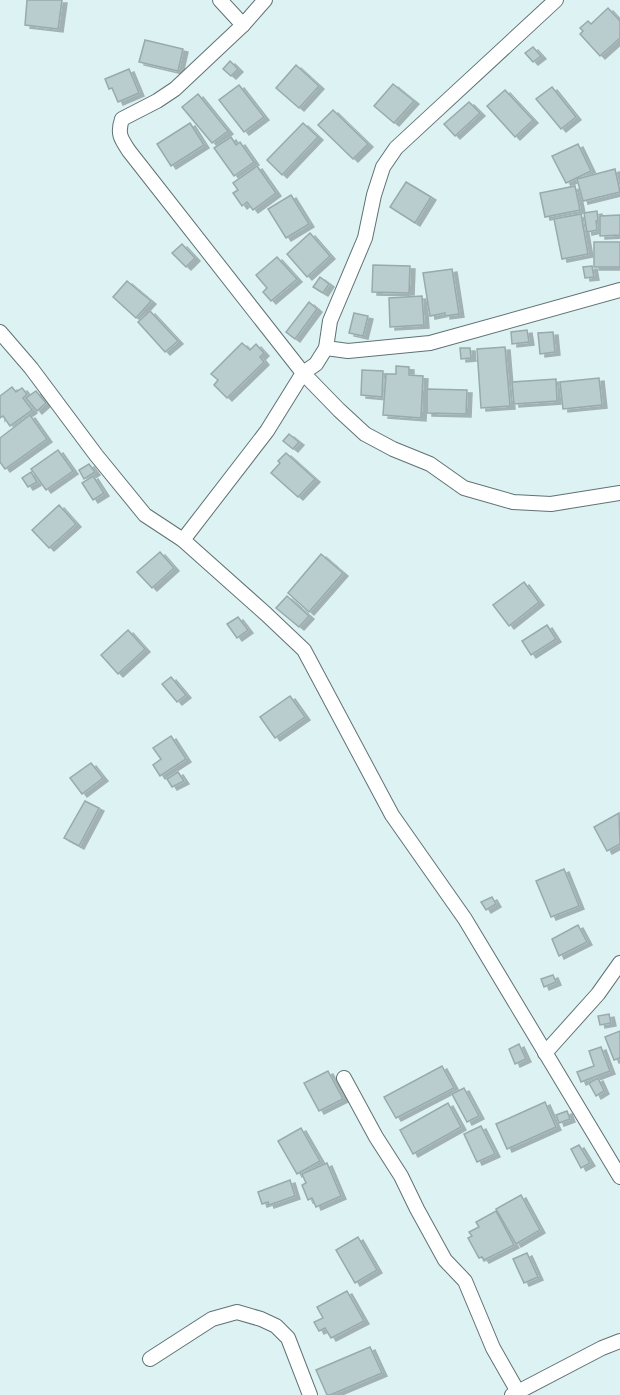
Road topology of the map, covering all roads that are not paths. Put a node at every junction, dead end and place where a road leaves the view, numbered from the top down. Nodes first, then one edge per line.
1 (220, 0) edge
2 (265, 0) edge
3 (556, 0) edge
4 (243, 25) junction
5 (620, 290) edge
6 (0, 332) edge
7 (326, 348) junction
8 (303, 373) junction
9 (620, 493) edge
10 (183, 540) junction
11 (620, 963) edge
12 (545, 1053) junction
13 (344, 1078) dead end
14 (620, 1177) edge
15 (620, 1341) edge
16 (150, 1359) dead end
17 (515, 1394) edge
18 (310, 1395) edge

1 - 4 street
2 - 4 street
3 - 7 street
4 - 8 street
5 - 7 street
6 - 10 street
7 - 8 street
8 - 9 street
8 - 10 street
10 - 12 street
11 - 12 street
12 - 14 street
13 - 17 street
15 - 17 street
16 - 18 street

